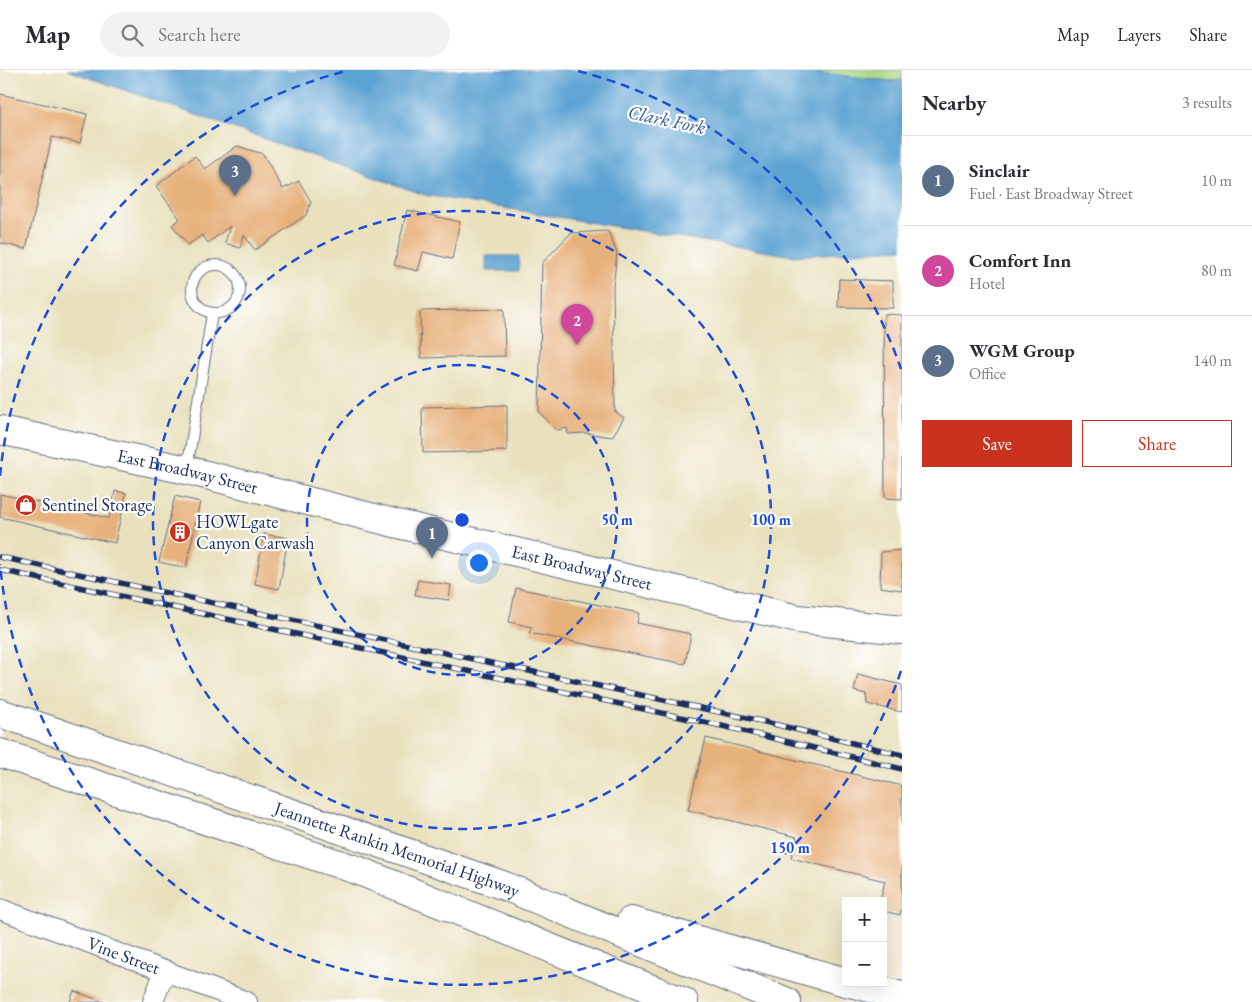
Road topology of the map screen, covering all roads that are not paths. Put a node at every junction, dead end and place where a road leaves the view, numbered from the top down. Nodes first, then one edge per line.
1 (212, 314) junction
2 (0, 430) edge
3 (187, 470) junction
4 (902, 630) edge
5 (0, 713) edge
6 (0, 753) edge
7 (502, 885) junction
8 (0, 909) edge
9 (580, 961) junction
10 (165, 970) junction
11 (842, 981) edge
12 (866, 987) edge
13 (902, 996) edge
14 (153, 1002) edge
15 (247, 1002) edge
16 (660, 1002) edge
17 (684, 1002) edge
18 (787, 1002) edge

1 - 1 lane
1 - 3 lane
2 - 3 main road, East Broadway Street
3 - 4 main road, East Broadway Street
5 - 7 main road, Jeannette Rankin Memorial Highway
6 - 9 main road, Jeannette Rankin Memorial Highway
7 - 11 main road
7 - 18 main road, Jeannette Rankin Memorial Highway
8 - 10 street, Vine Street
9 - 16 main road
9 - 17 main road, Jeannette Rankin Memorial Highway
10 - 14 street
10 - 15 street, Vine Street
12 - 13 main road

